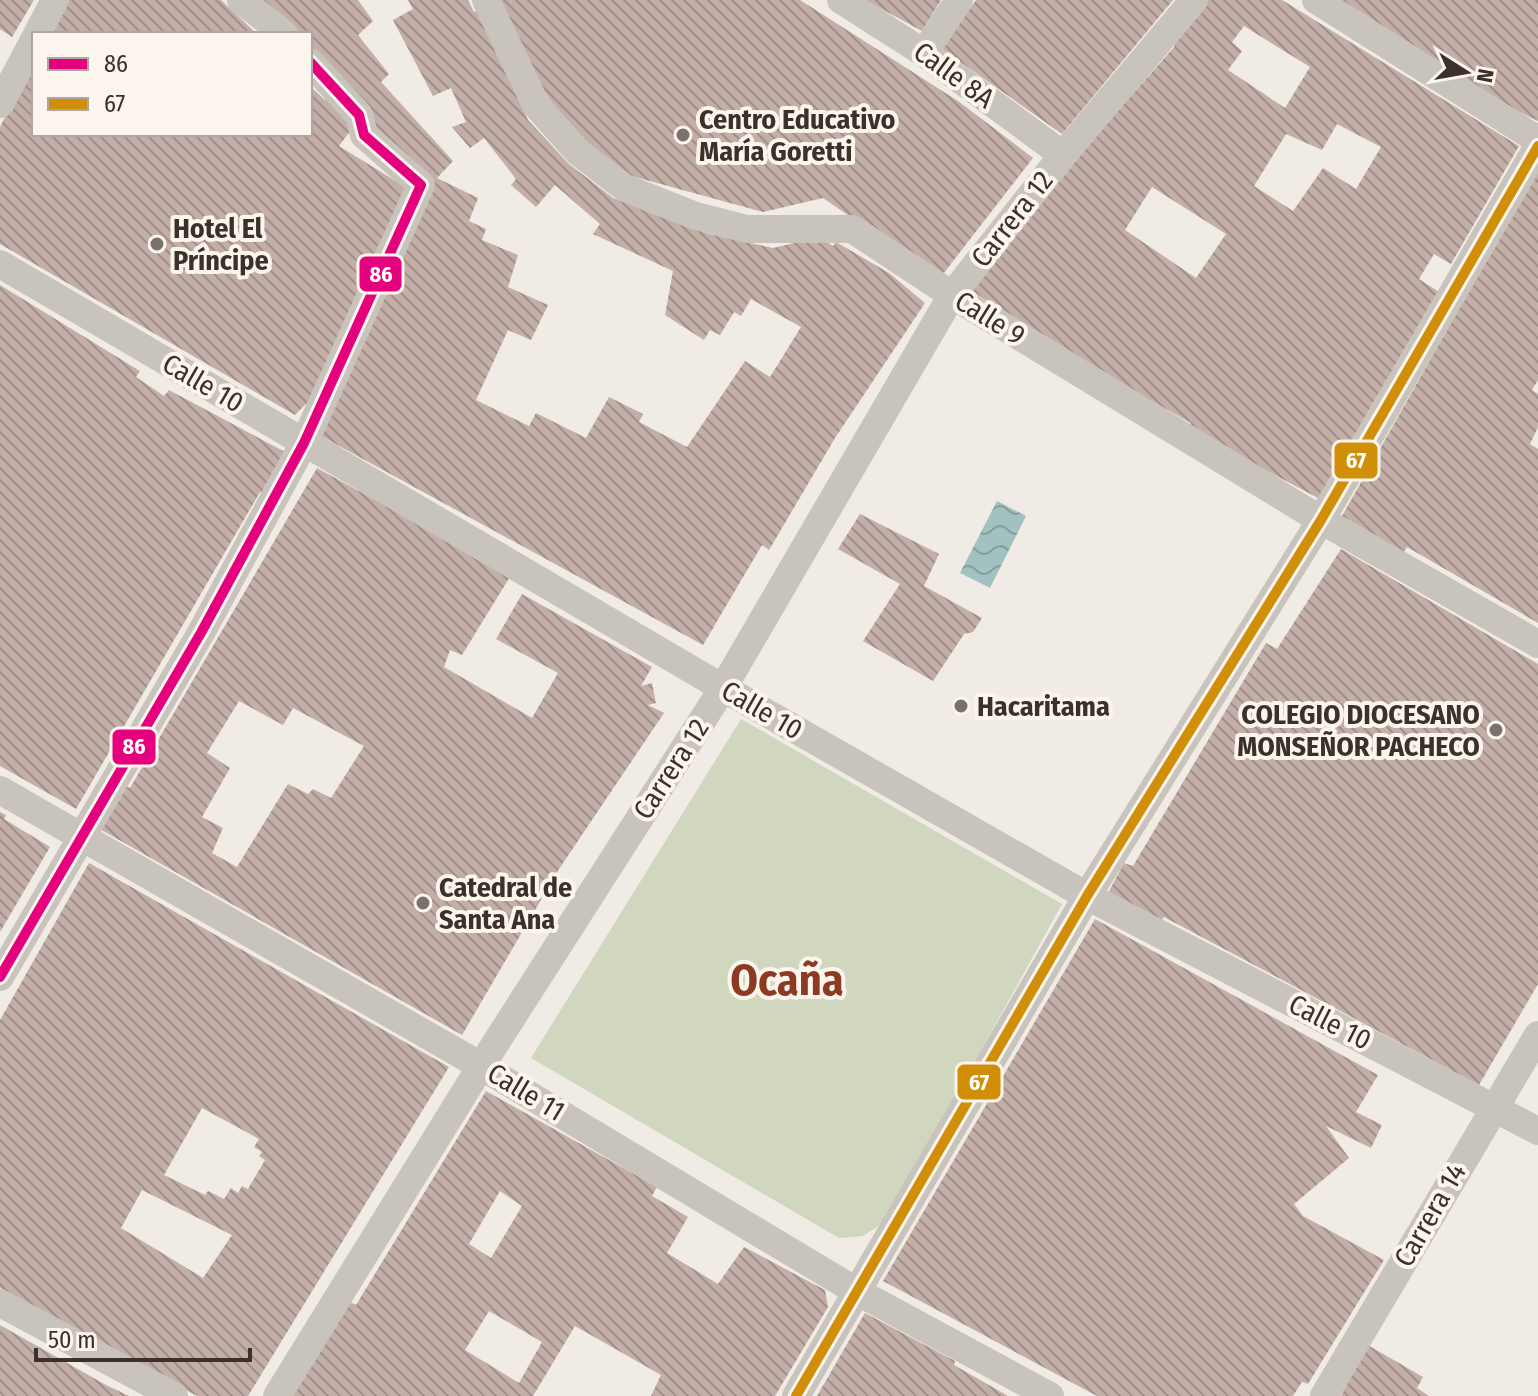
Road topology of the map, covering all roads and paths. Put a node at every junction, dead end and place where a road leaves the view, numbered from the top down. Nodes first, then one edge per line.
1 (55, 0) edge
2 (241, 0) edge
3 (486, 0) edge
4 (841, 0) edge
5 (959, 0) edge
6 (1194, 0) edge
7 (1316, 0) edge
8 (38, 32) edge
9 (281, 32) edge
10 (32, 44) edge
11 (924, 53) junction
12 (312, 64) edge
13 (0, 104) edge
14 (1538, 143) edge
15 (1063, 155) junction
16 (0, 264) edge
17 (952, 295) junction
18 (304, 443) junction
19 (1321, 520) junction
20 (1538, 644) edge
21 (723, 688) junction
22 (0, 790) edge
23 (81, 838) junction
24 (1087, 896) junction
25 (0, 977) edge
26 (1538, 1035) edge
27 (481, 1066) junction
28 (1494, 1107) junction
29 (1538, 1131) edge
30 (856, 1291) junction
31 (0, 1303) edge
32 (174, 1396) edge
33 (277, 1396) edge
34 (796, 1396) edge
35 (1050, 1396) edge
36 (1324, 1396) edge

1 - 8 street
2 - 9 street
3 - 17 street, Calle 9
4 - 11 street, Calle 8A
5 - 11 street
6 - 15 street, Carrera 12
7 - 14 street
10 - 13 street
11 - 15 street, Calle 8A
12 - 18 street
14 - 19 street
15 - 17 street, Carrera 12
16 - 18 street, Calle 10
17 - 19 street, Calle 9
17 - 21 street, Carrera 12
18 - 21 street, Calle 10
18 - 23 street
19 - 20 street, Calle 9
19 - 24 street
21 - 24 street, Calle 10
21 - 27 street, Carrera 12
22 - 23 street, Calle 11
23 - 25 street
23 - 27 street, Calle 11
24 - 28 street, Calle 10
24 - 30 street
26 - 28 street, Carrera 14
27 - 30 street, Calle 11
27 - 33 street, Carrera 12
28 - 29 street, Calle 10
28 - 36 street, Carrera 14
30 - 34 street
30 - 35 street, Calle 11
31 - 32 street

